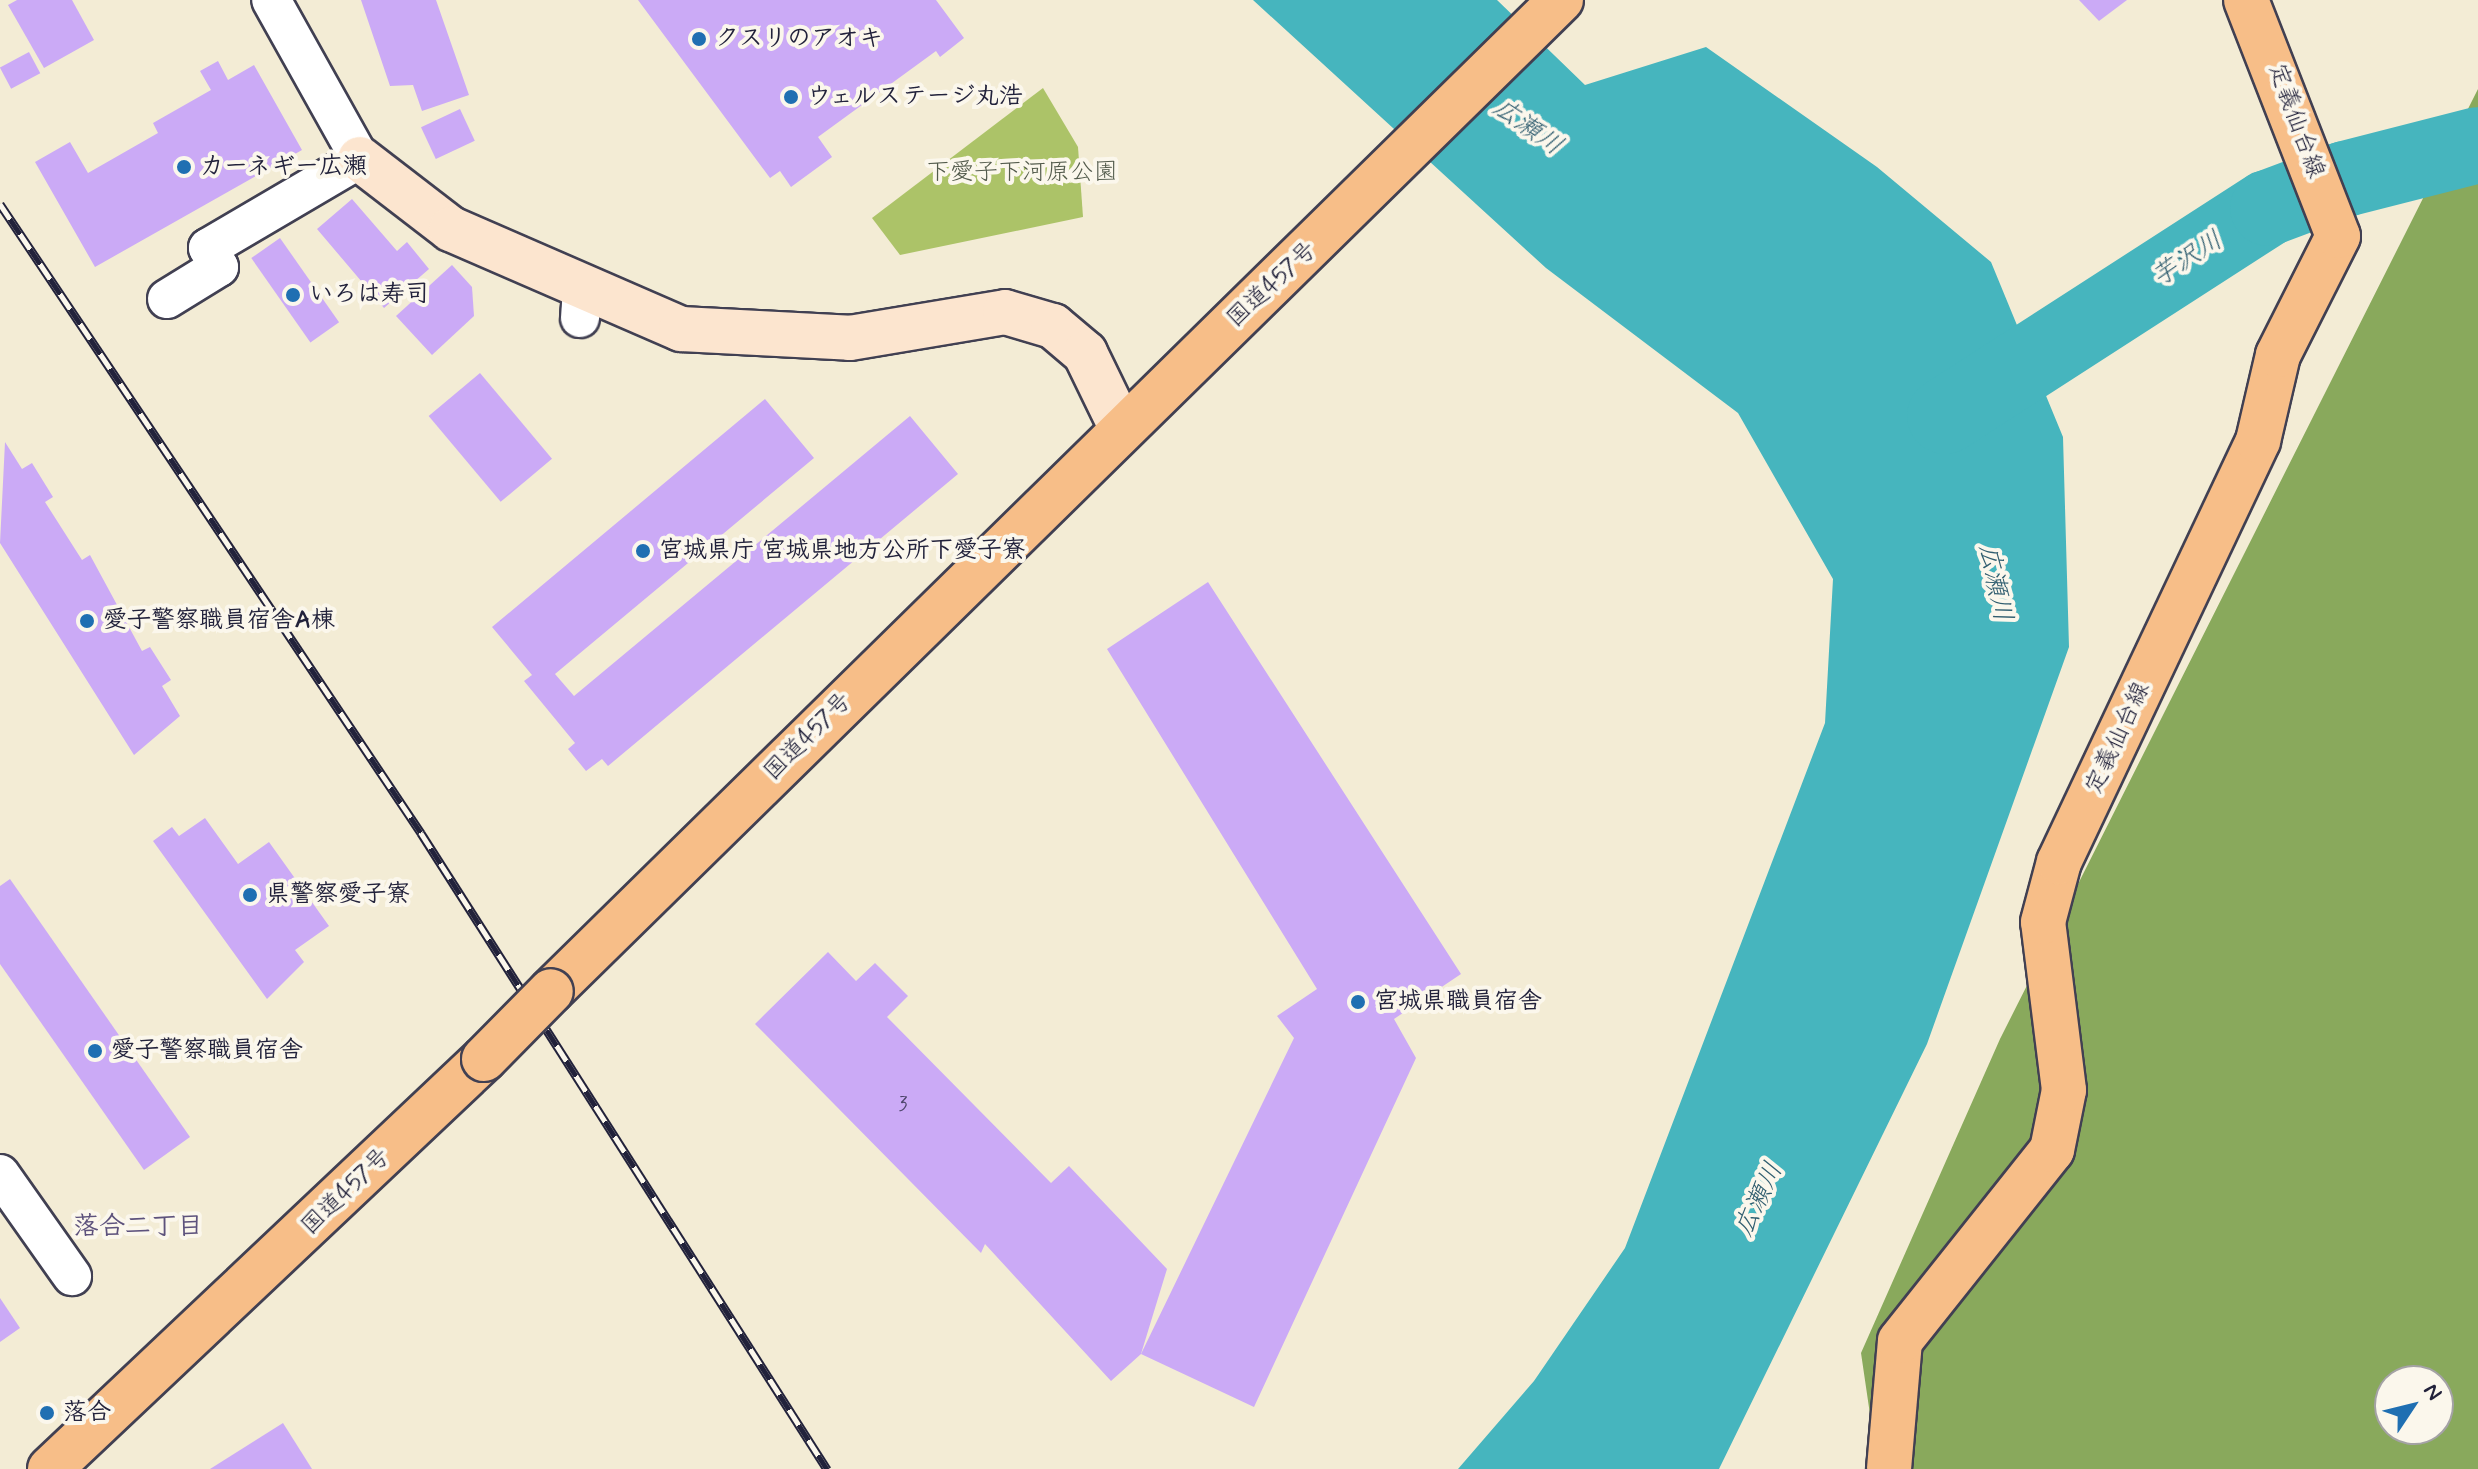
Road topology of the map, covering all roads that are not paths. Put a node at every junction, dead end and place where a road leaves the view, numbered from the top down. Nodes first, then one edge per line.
1 (271, 0) edge
2 (1561, 0) edge
3 (2246, 0) edge
4 (360, 159) junction
5 (167, 299) dead end
6 (1121, 427) junction
7 (0, 1174) edge
8 (72, 1276) dead end
9 (50, 1469) edge
10 (1889, 1469) edge

1 - 4 street
2 - 6 main road, 国道457号
3 - 10 main road, 定義仙台線
4 - 5 street
4 - 6 street
6 - 9 main road, 国道457号, bridge
7 - 8 street

